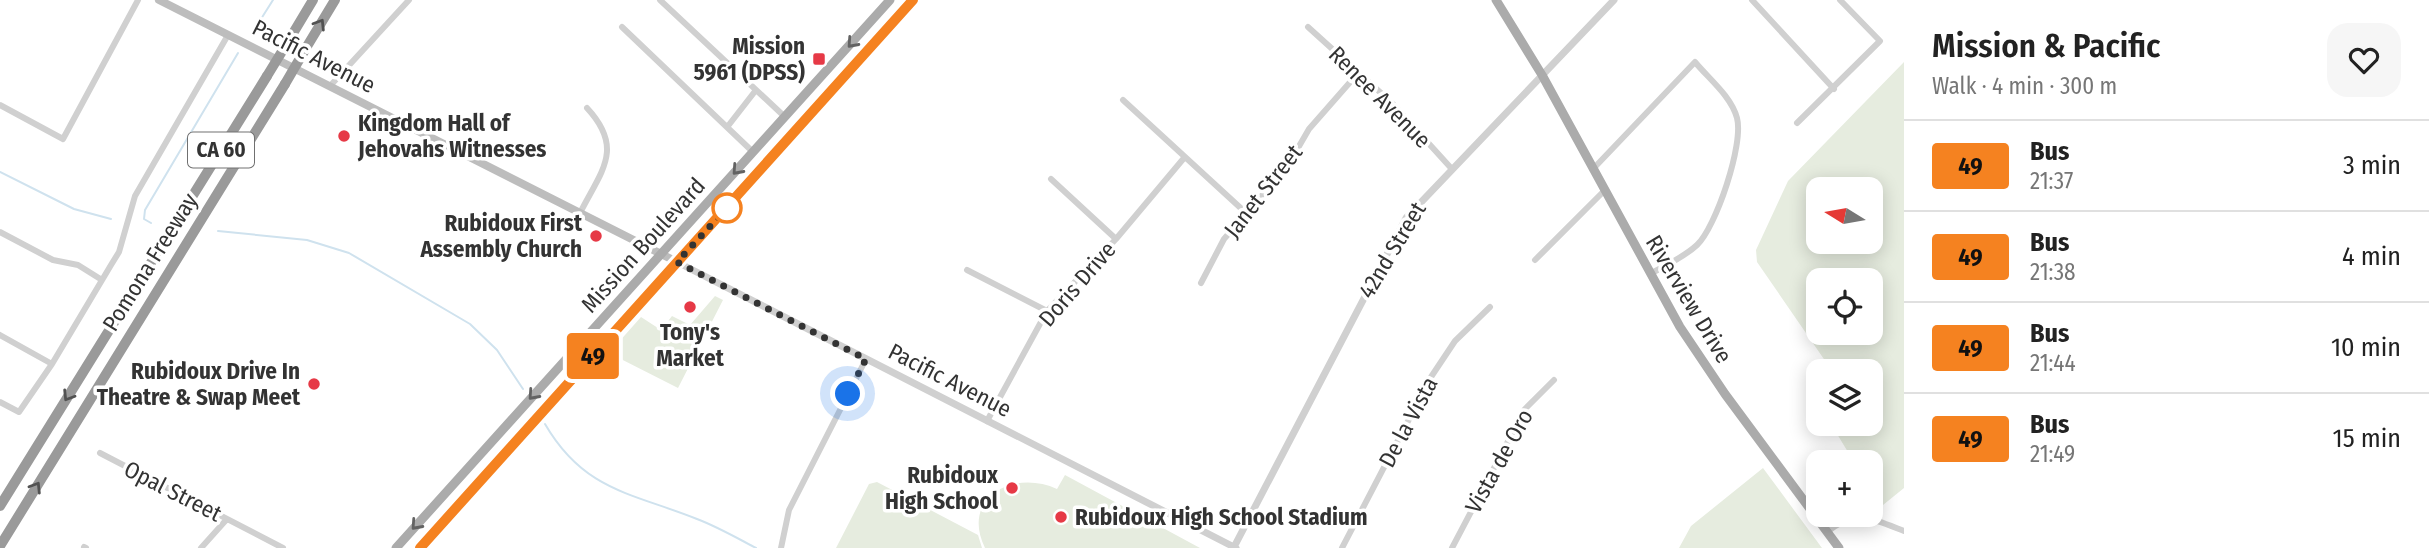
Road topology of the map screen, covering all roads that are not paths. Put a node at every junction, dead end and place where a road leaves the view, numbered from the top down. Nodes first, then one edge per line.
1 (138, 0) edge
2 (159, 0) edge
3 (313, 0) edge
4 (335, 0) edge
5 (409, 0) edge
6 (660, 0) edge
7 (890, 0) edge
8 (913, 0) edge
9 (1496, 0) edge
10 (1614, 0) edge
11 (1752, 0) edge
12 (1840, 0) edge
13 (622, 27) dead end
14 (1308, 27) dead end
15 (228, 35) junction
16 (1359, 72) junction
17 (1542, 75) junction
18 (330, 86) junction
19 (1834, 89) junction
20 (756, 90) junction
21 (1123, 100) dead end
22 (0, 105) edge
23 (587, 108) dead end
24 (785, 117) junction
25 (1797, 123) dead end
26 (728, 127) junction
27 (753, 152) junction
28 (1184, 158) junction
29 (1451, 168) junction
30 (1593, 169) junction
31 (1051, 178) dead end
32 (1605, 190) junction
33 (1245, 212) junction
34 (580, 213) junction
35 (0, 232) edge
36 (1116, 239) junction
37 (661, 254) junction
38 (1535, 260) dead end
39 (677, 262) junction
40 (967, 270) dead end
41 (1650, 274) junction
42 (102, 279) junction
43 (1201, 283) dead end
44 (1490, 307) dead end
45 (1047, 311) junction
46 (0, 335) edge
47 (866, 359) junction
48 (52, 364) junction
49 (1554, 380) dead end
50 (0, 402) edge
51 (988, 421) junction
52 (100, 453) dead end
53 (0, 506) edge
54 (227, 519) junction
55 (1904, 531) edge
56 (1827, 532) junction
57 (0, 545) edge
58 (1235, 547) edge
59 (201, 548) edge
60 (283, 548) edge
61 (396, 548) edge
62 (420, 548) edge
63 (781, 548) edge
64 (1342, 548) edge
65 (1452, 548) edge
66 (1839, 548) edge

1 - 22 street
2 - 15 main road, Pacific Avenue
3 -> 53 highway, Pomona Freeway / CA 60, bridge
57 -> 4 highway, Pomona Freeway / CA 60, bridge
5 - 18 street
6 - 20 street
7 -> 24 main road, Mission Boulevard
8 - 39 main road, Mission Boulevard
9 - 17 main road, Riverview Drive
10 - 17 street, 42nd Street
11 - 19 street
12 - 19 street
13 - 26 street
14 - 16 street, Renee Avenue
15 - 18 main road, Pacific Avenue
15 - 42 street
16 - 29 street, Renee Avenue
16 - 33 street, Janet Street
17 - 29 street, 42nd Street
17 - 30 main road, Riverview Drive
18 - 34 main road, Pacific Avenue
19 - 25 street
20 - 24 street
20 - 26 street
21 - 28 street
23 - 34 street
24 - 27 main road, Mission Boulevard
26 - 27 street
27 -> 37 main road, Mission Boulevard
28 - 33 street
28 - 36 street, Doris Drive
29 - 58 street, 42nd Street
30 - 32 main road, Riverview Drive
30 - 41 street
31 - 36 street
32 - 38 street
32 - 41 main road, Riverview Drive
33 - 43 street, Janet Street
34 - 37 main road, Pacific Avenue
35 - 42 street
36 - 45 street, Doris Drive
37 - 39 main road, Pacific Avenue
37 -> 61 main road, Mission Boulevard
39 - 47 street, Pacific Avenue
39 - 62 main road, Mission Boulevard
40 - 45 street
41 - 56 main road, Riverview Drive
42 - 48 street
44 - 64 street, De la Vista
45 - 51 street, Doris Drive
46 - 48 street
47 - 51 street, Pacific Avenue
47 - 63 street
48 - 50 street
49 - 65 street, Vista de Oro
51 - 58 street, Pacific Avenue
52 - 54 street, Opal Street
54 - 59 street
54 - 60 street, Opal Street
55 - 56 street
56 - 66 main road, Riverview Drive

